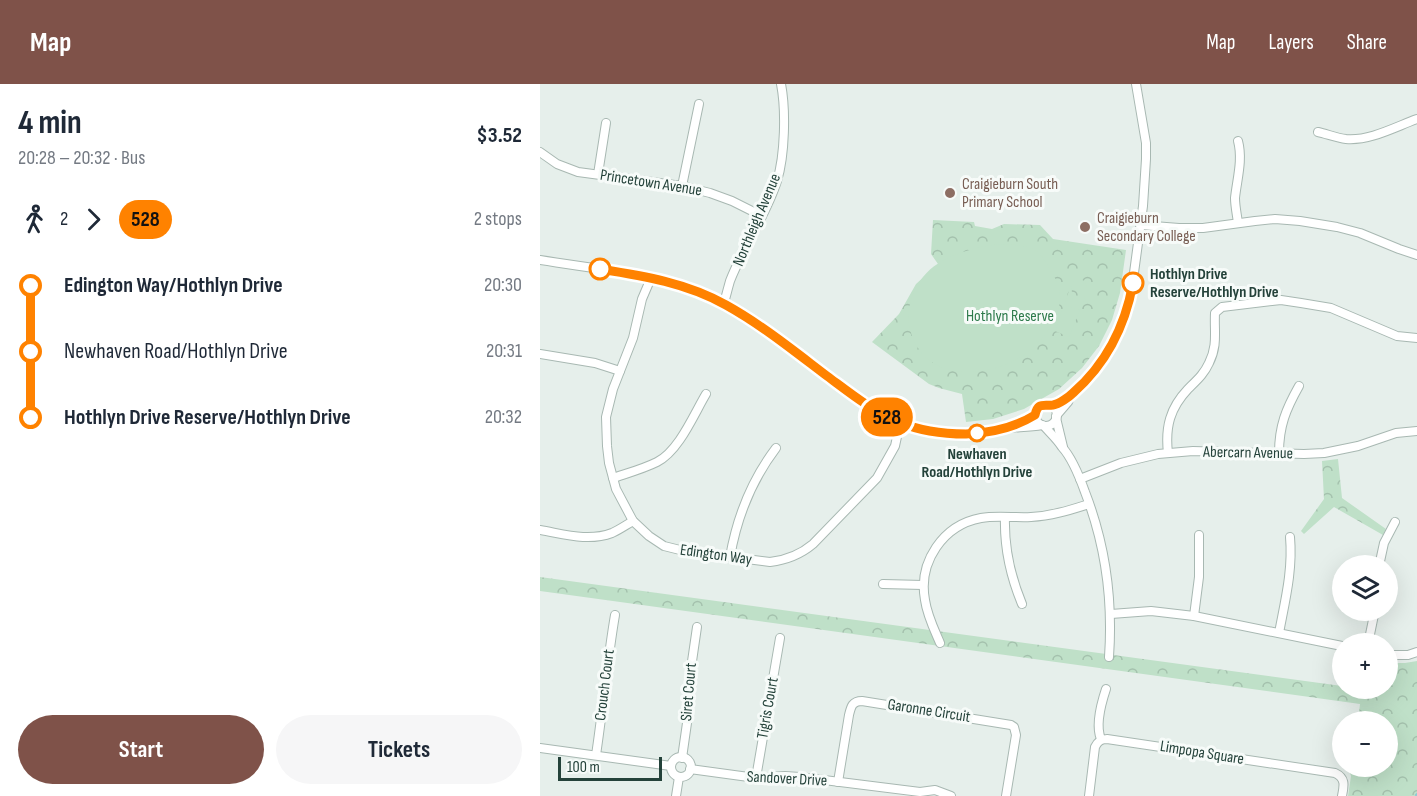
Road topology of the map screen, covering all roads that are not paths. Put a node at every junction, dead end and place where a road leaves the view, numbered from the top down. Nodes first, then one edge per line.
1 (781, 84) edge
2 (1136, 84) edge
3 (699, 104) dead end
4 (1417, 119) edge
5 (606, 123) dead end
6 (1318, 132) dead end
7 (1238, 141) dead end
8 (540, 152) edge
9 (597, 174) junction
10 (682, 186) junction
11 (762, 216) junction
12 (1238, 223) junction
13 (1141, 225) junction
14 (1417, 255) edge
15 (540, 260) edge
16 (646, 277) junction
17 (720, 302) junction
18 (1417, 338) edge
19 (540, 354) edge
20 (620, 371) junction
21 (1299, 386) dead end
22 (706, 394) dead end
23 (1071, 395) junction
24 (1049, 405) junction
25 (1035, 415) junction
26 (1056, 417) junction
27 (904, 424) junction
28 (1043, 425) junction
29 (1010, 428) junction
30 (1417, 431) edge
31 (1063, 447) junction
32 (776, 448) dead end
33 (1168, 453) junction
34 (1278, 453) junction
35 (613, 477) junction
36 (1080, 479) junction
37 (1089, 504) junction
38 (1005, 517) junction
39 (633, 521) junction
40 (1395, 522) dead end
41 (540, 530) edge
42 (1199, 535) dead end
43 (1290, 537) dead end
44 (1381, 555) edge
45 (730, 557) junction
46 (883, 584) dead end
47 (923, 585) junction
48 (1022, 603) dead end
49 (1111, 614) junction
50 (615, 615) dead end
51 (1194, 616) junction
52 (697, 627) dead end
53 (1280, 633) junction
54 (780, 638) dead end
55 (940, 643) dead end
56 (1332, 644) edge
57 (1417, 652) edge
58 (1398, 655) edge
59 (1109, 657) dead end
60 (1106, 689) dead end
61 (1101, 739) junction
62 (540, 748) edge
63 (596, 755) junction
64 (682, 758) junction
65 (671, 766) junction
66 (690, 769) junction
67 (679, 777) junction
68 (756, 778) junction
69 (838, 782) junction
70 (882, 792) edge
71 (920, 792) junction
72 (676, 796) edge
73 (928, 796) edge
74 (951, 796) edge
75 (1006, 796) edge
76 (1089, 796) edge
77 (1342, 796) edge

1 - 11 street, Northleigh Avenue
2 - 13 street
3 - 10 street
4 - 6 street
5 - 9 street
7 - 12 street
8 - 9 street, Princetown Avenue
9 - 10 street, Princetown Avenue
10 - 11 street, Princetown Avenue
11 - 17 street, Northleigh Avenue
12 - 13 street
12 - 14 street
13 - 23 street
15 - 16 street
16 - 17 street
16 - 20 street, Edington Way
17 - 27 street
18 - 33 street
19 - 20 street
20 - 35 street, Edington Way
21 - 34 street
22 - 35 street
23 - 24 street
23 - 26 street
24 - 25 street
24 - 26 street
25 - 28 street
25 - 29 street
26 - 28 street
26 - 31 street
27 - 29 street
27 - 45 street, Edington Way
28 - 29 street
28 - 31 street
30 - 34 street, Abercarn Avenue
31 - 36 street
32 - 45 street
33 - 34 street, Abercarn Avenue
33 - 36 street, Abercarn Avenue
35 - 39 street, Edington Way
36 - 37 street
37 - 38 street
37 - 49 street
38 - 47 street
38 - 48 street
39 - 41 street
39 - 45 street, Edington Way
40 - 44 street
42 - 51 street
43 - 53 street
46 - 47 street
47 - 55 street
49 - 51 street
49 - 59 street
50 - 63 street, Crouch Court
51 - 53 street
52 - 64 street, Siret Court
53 - 56 street
54 - 68 street, Tigris Court
57 - 58 street
60 - 61 street
61 - 76 street
61 - 77 street, Limpopa Square
62 - 63 street
63 - 65 street
64 - 65 street
64 - 66 street
65 - 67 street
66 - 67 street
66 - 68 street, Sandover Drive
67 - 72 street
68 - 69 street, Sandover Drive
69 - 70 street, Sandover Drive
69 - 75 street, Garonne Circuit
70 - 71 street, Sandover Drive
71 - 73 street, Sandover Drive
71 - 74 street, Sandover Drive

